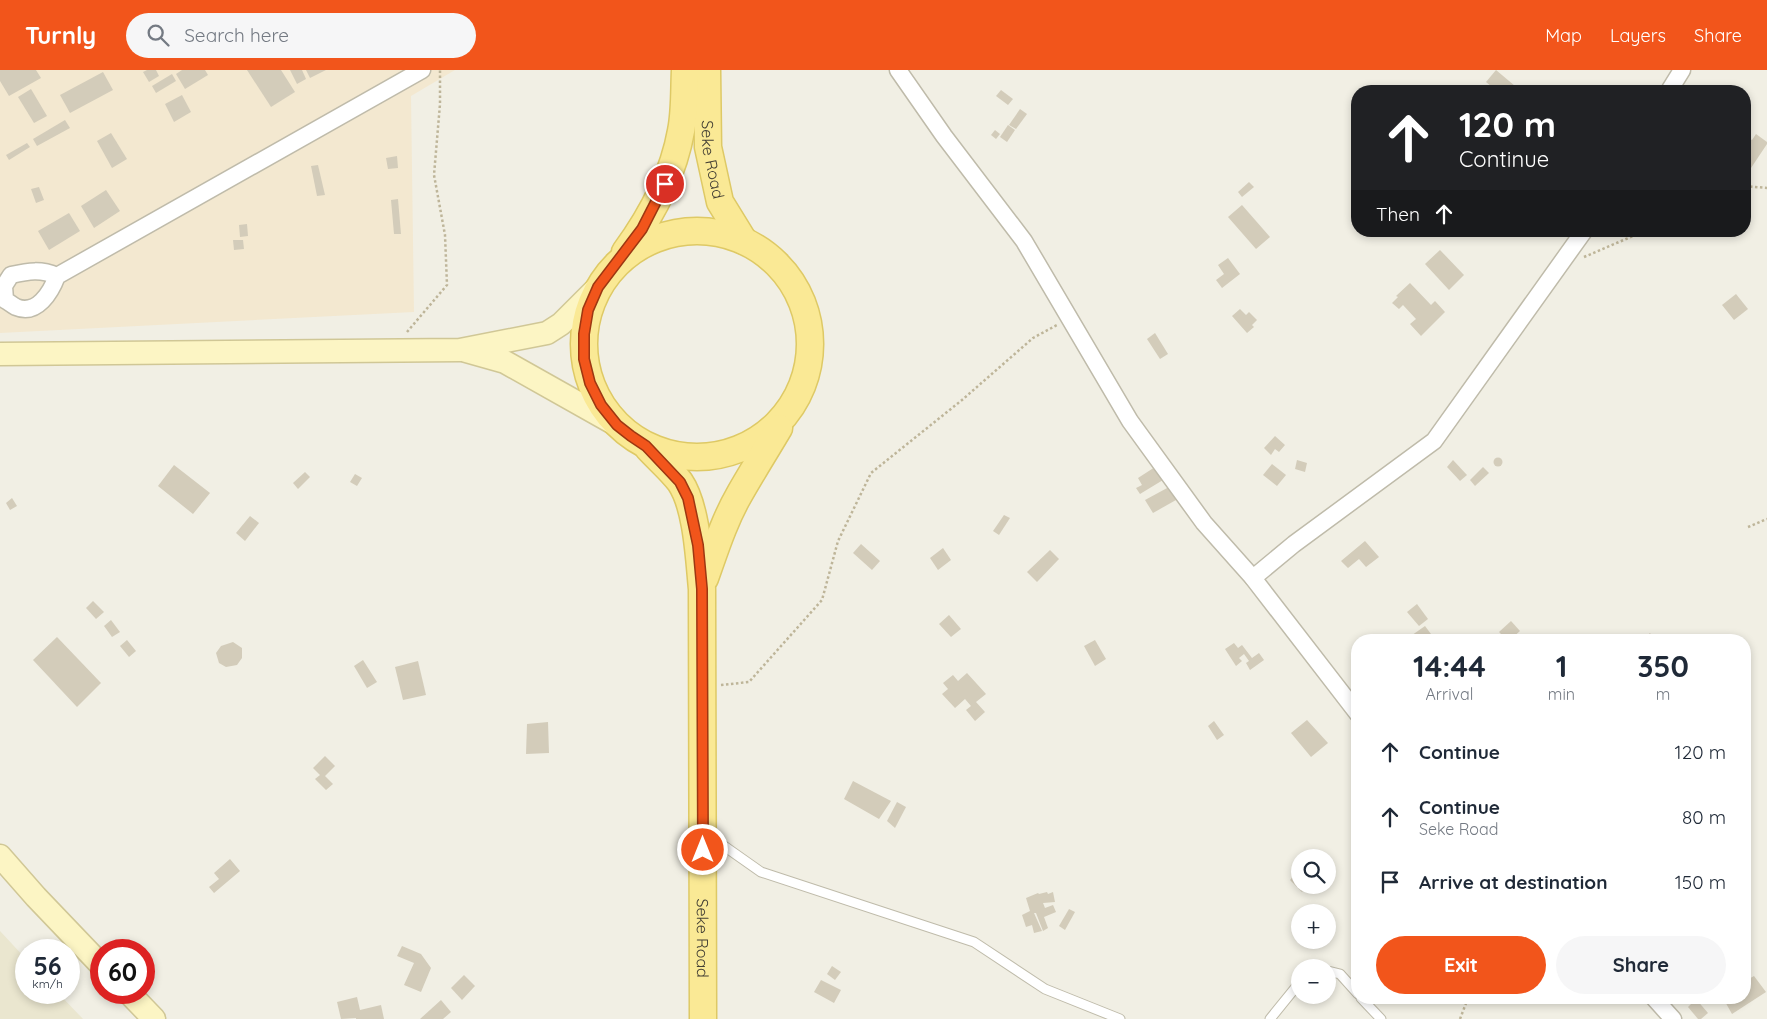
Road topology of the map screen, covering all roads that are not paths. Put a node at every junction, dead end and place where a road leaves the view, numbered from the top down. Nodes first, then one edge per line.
1 (422, 70) edge
2 (685, 70) edge
3 (708, 70) edge
4 (898, 70) edge
5 (1682, 70) edge
6 (1673, 85) edge
7 (1580, 237) edge
8 (744, 241) junction
9 (619, 261) junction
10 (58, 276) dead end
11 (598, 287) junction
12 (460, 350) junction
13 (0, 354) edge
14 (786, 416) junction
15 (617, 425) junction
16 (646, 446) junction
17 (1253, 578) junction
18 (702, 589) junction
19 (1351, 705) edge
20 (703, 831) junction
21 (0, 856) edge
22 (90, 953) edge
23 (1336, 973) edge
24 (1351, 986) edge
25 (1291, 993) edge
26 (140, 1004) edge
27 (1367, 1004) edge
28 (1659, 1004) edge
29 (154, 1019) edge
30 (704, 1019) edge
31 (1120, 1019) edge
32 (1270, 1019) edge
33 (1381, 1019) edge
34 (1673, 1019) edge

1 - 10 street
2 - 9 main road, Seke Road
3 - 8 main road, Seke Road
4 - 17 street
5 - 6 street
7 - 17 street
8 - 9 main road, Seke Road
8 - 14 main road, Seke Road
9 - 11 main road, Seke Road
11 - 12 street
11 - 15 main road, Seke Road
12 - 13 street
12 - 15 street
14 - 16 main road, Seke Road
14 - 18 main road
15 - 16 main road, Seke Road
16 - 18 main road
17 - 19 street
18 - 20 main road, Seke Road
20 - 30 main road, Seke Road
20 - 31 lane
21 - 22 street
23 - 24 lane
25 - 32 lane
26 - 29 street
27 - 33 lane
28 - 34 street

